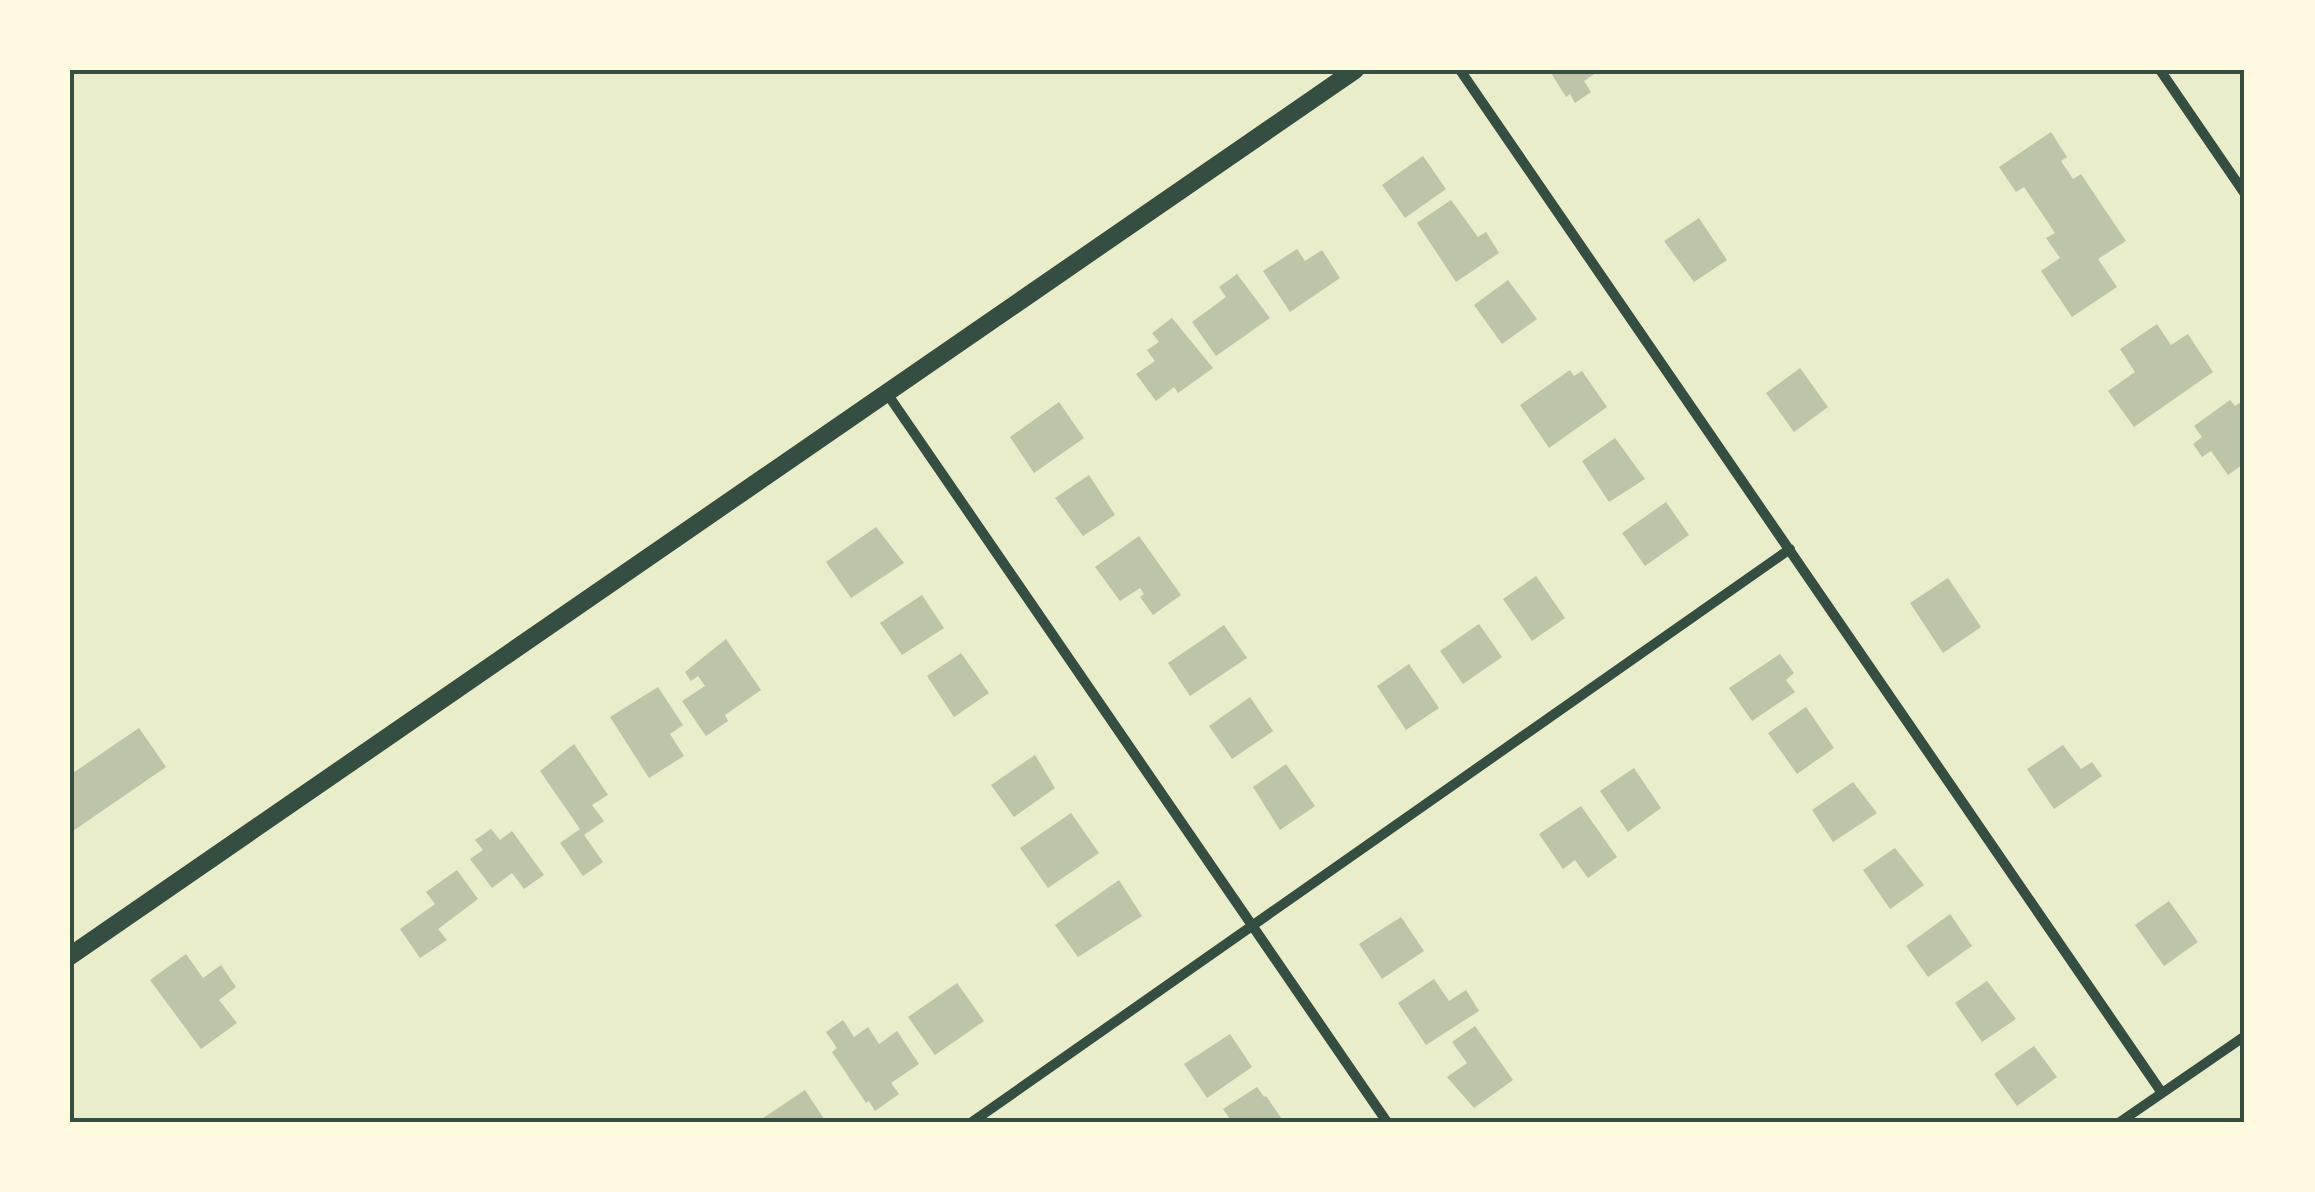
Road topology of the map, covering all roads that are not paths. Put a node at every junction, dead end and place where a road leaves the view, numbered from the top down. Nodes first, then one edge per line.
1 (1355, 70) edge
2 (1460, 70) edge
3 (2160, 70) edge
4 (2245, 194) edge
5 (886, 392) junction
6 (1790, 550) junction
7 (1251, 924) junction
8 (70, 956) edge
9 (2245, 1036) edge
10 (2162, 1093) junction
11 (972, 1122) edge
12 (1387, 1122) edge
13 (2120, 1122) edge

1 - 5 street
2 - 6 street
3 - 4 street
5 - 7 street
5 - 8 street
6 - 7 street
6 - 10 street
7 - 11 street
7 - 12 street
9 - 10 street
10 - 13 street

